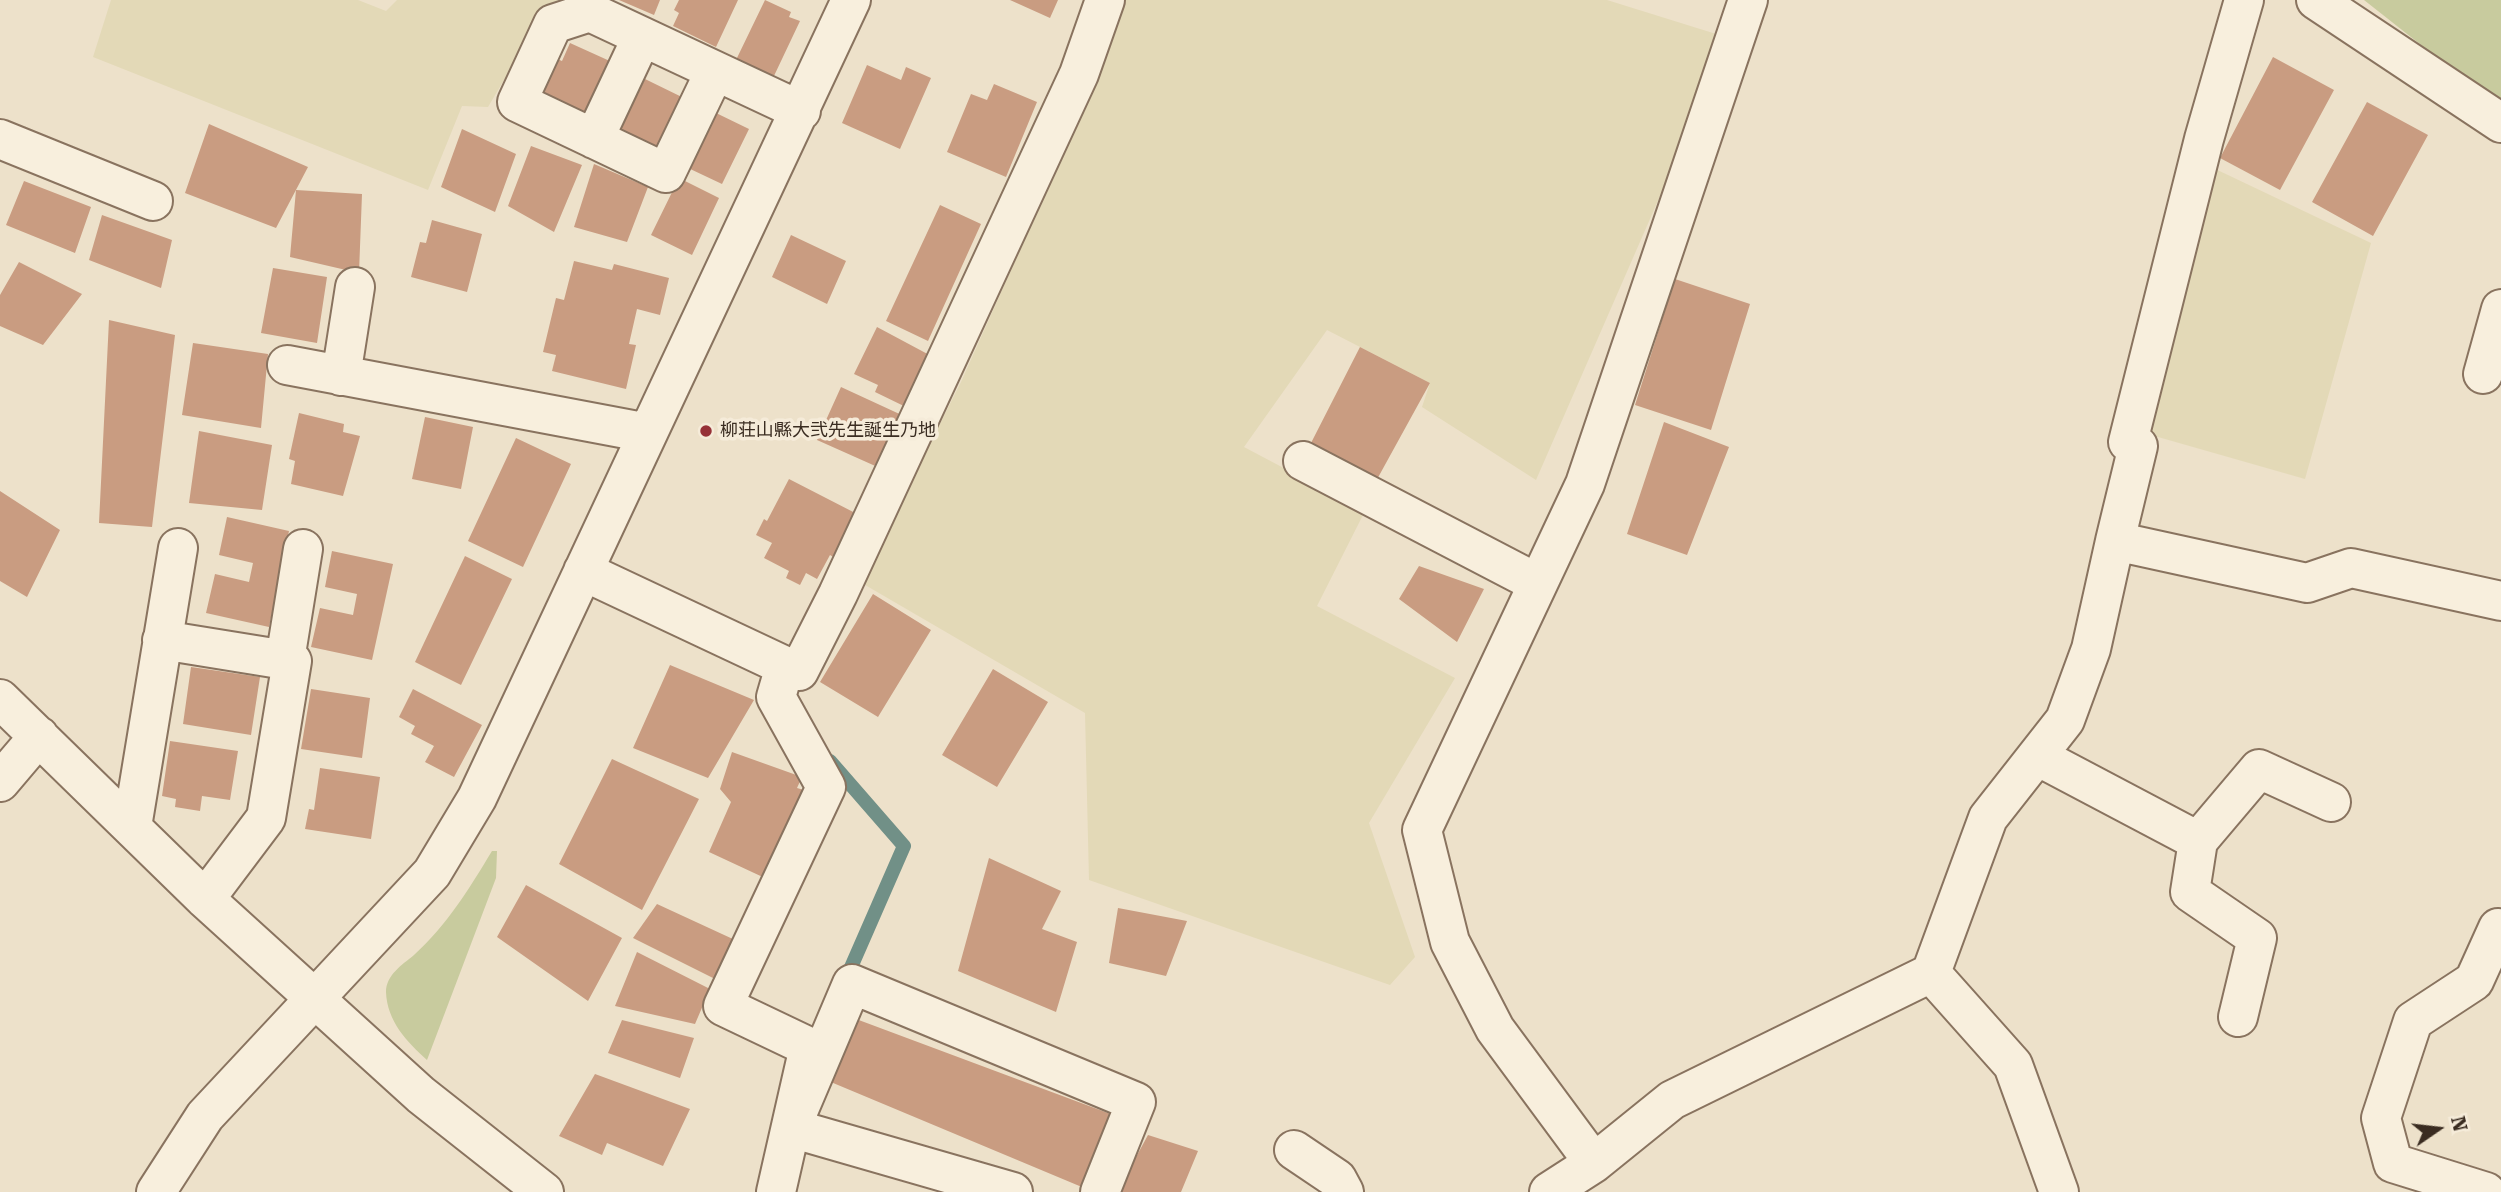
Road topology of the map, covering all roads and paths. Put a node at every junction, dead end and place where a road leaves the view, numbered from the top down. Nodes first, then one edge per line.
1 (850, 0) edge
2 (1105, 0) edge
3 (1748, 0) edge
4 (2244, 0) edge
5 (2330, 4) edge
6 (642, 37) junction
7 (715, 71) junction
8 (801, 111) junction
9 (2501, 123) edge
10 (0, 139) edge
11 (594, 139) junction
12 (153, 201) dead end
13 (355, 288) dead end
14 (2501, 309) edge
15 (287, 365) dead end
16 (2483, 374) dead end
17 (341, 376) junction
18 (648, 433) junction
19 (1303, 461) dead end
20 (2115, 541) junction
21 (178, 548) dead end
22 (303, 549) dead end
23 (583, 571) junction
24 (1537, 583) junction
25 (2501, 601) edge
26 (162, 640) junction
27 (285, 660) junction
28 (785, 666) junction
29 (0, 699) edge
30 (39, 736) junction
31 (2037, 756) junction
32 (0, 782) edge
33 (2331, 802) dead end
34 (132, 827) junction
35 (2198, 841) junction
36 (205, 899) junction
37 (2498, 928) dead end
38 (1931, 973) junction
39 (317, 999) junction
40 (2238, 1017) dead end
41 (791, 1128) junction
42 (1294, 1150) dead end
43 (1594, 1163) junction
44 (156, 1192) edge
45 (544, 1192) edge
46 (776, 1192) edge
47 (1013, 1192) edge
48 (1100, 1192) edge
49 (1345, 1192) edge
50 (1549, 1192) edge
51 (2059, 1192) edge
52 (2486, 1192) edge

1 - 8 street
2 - 28 street
3 - 24 street
4 - 20 street
5 - 9 street
6 - 7 street
6 - 11 street
6 - 11 street
7 - 8 street
7 - 11 street
8 - 18 street
10 - 12 street
13 - 17 street
14 - 16 street
15 - 17 street
17 - 18 street
18 - 23 street
19 - 24 street
20 - 25 street
20 - 31 street
21 - 26 street
22 - 27 street
23 - 28 street
23 - 39 street
24 - 43 street
26 - 27 street
26 - 34 street
27 - 36 street
28 - 41 street
29 - 30 street
30 - 32 street
30 - 34 street
31 - 35 street
31 - 38 street
33 - 35 street
34 - 36 street
35 - 40 street
36 - 39 street
37 - 52 street
38 - 43 street
38 - 51 street
39 - 44 street
39 - 45 street
41 - 46 street
41 - 47 street
41 - 48 street
42 - 49 street
43 - 50 street

